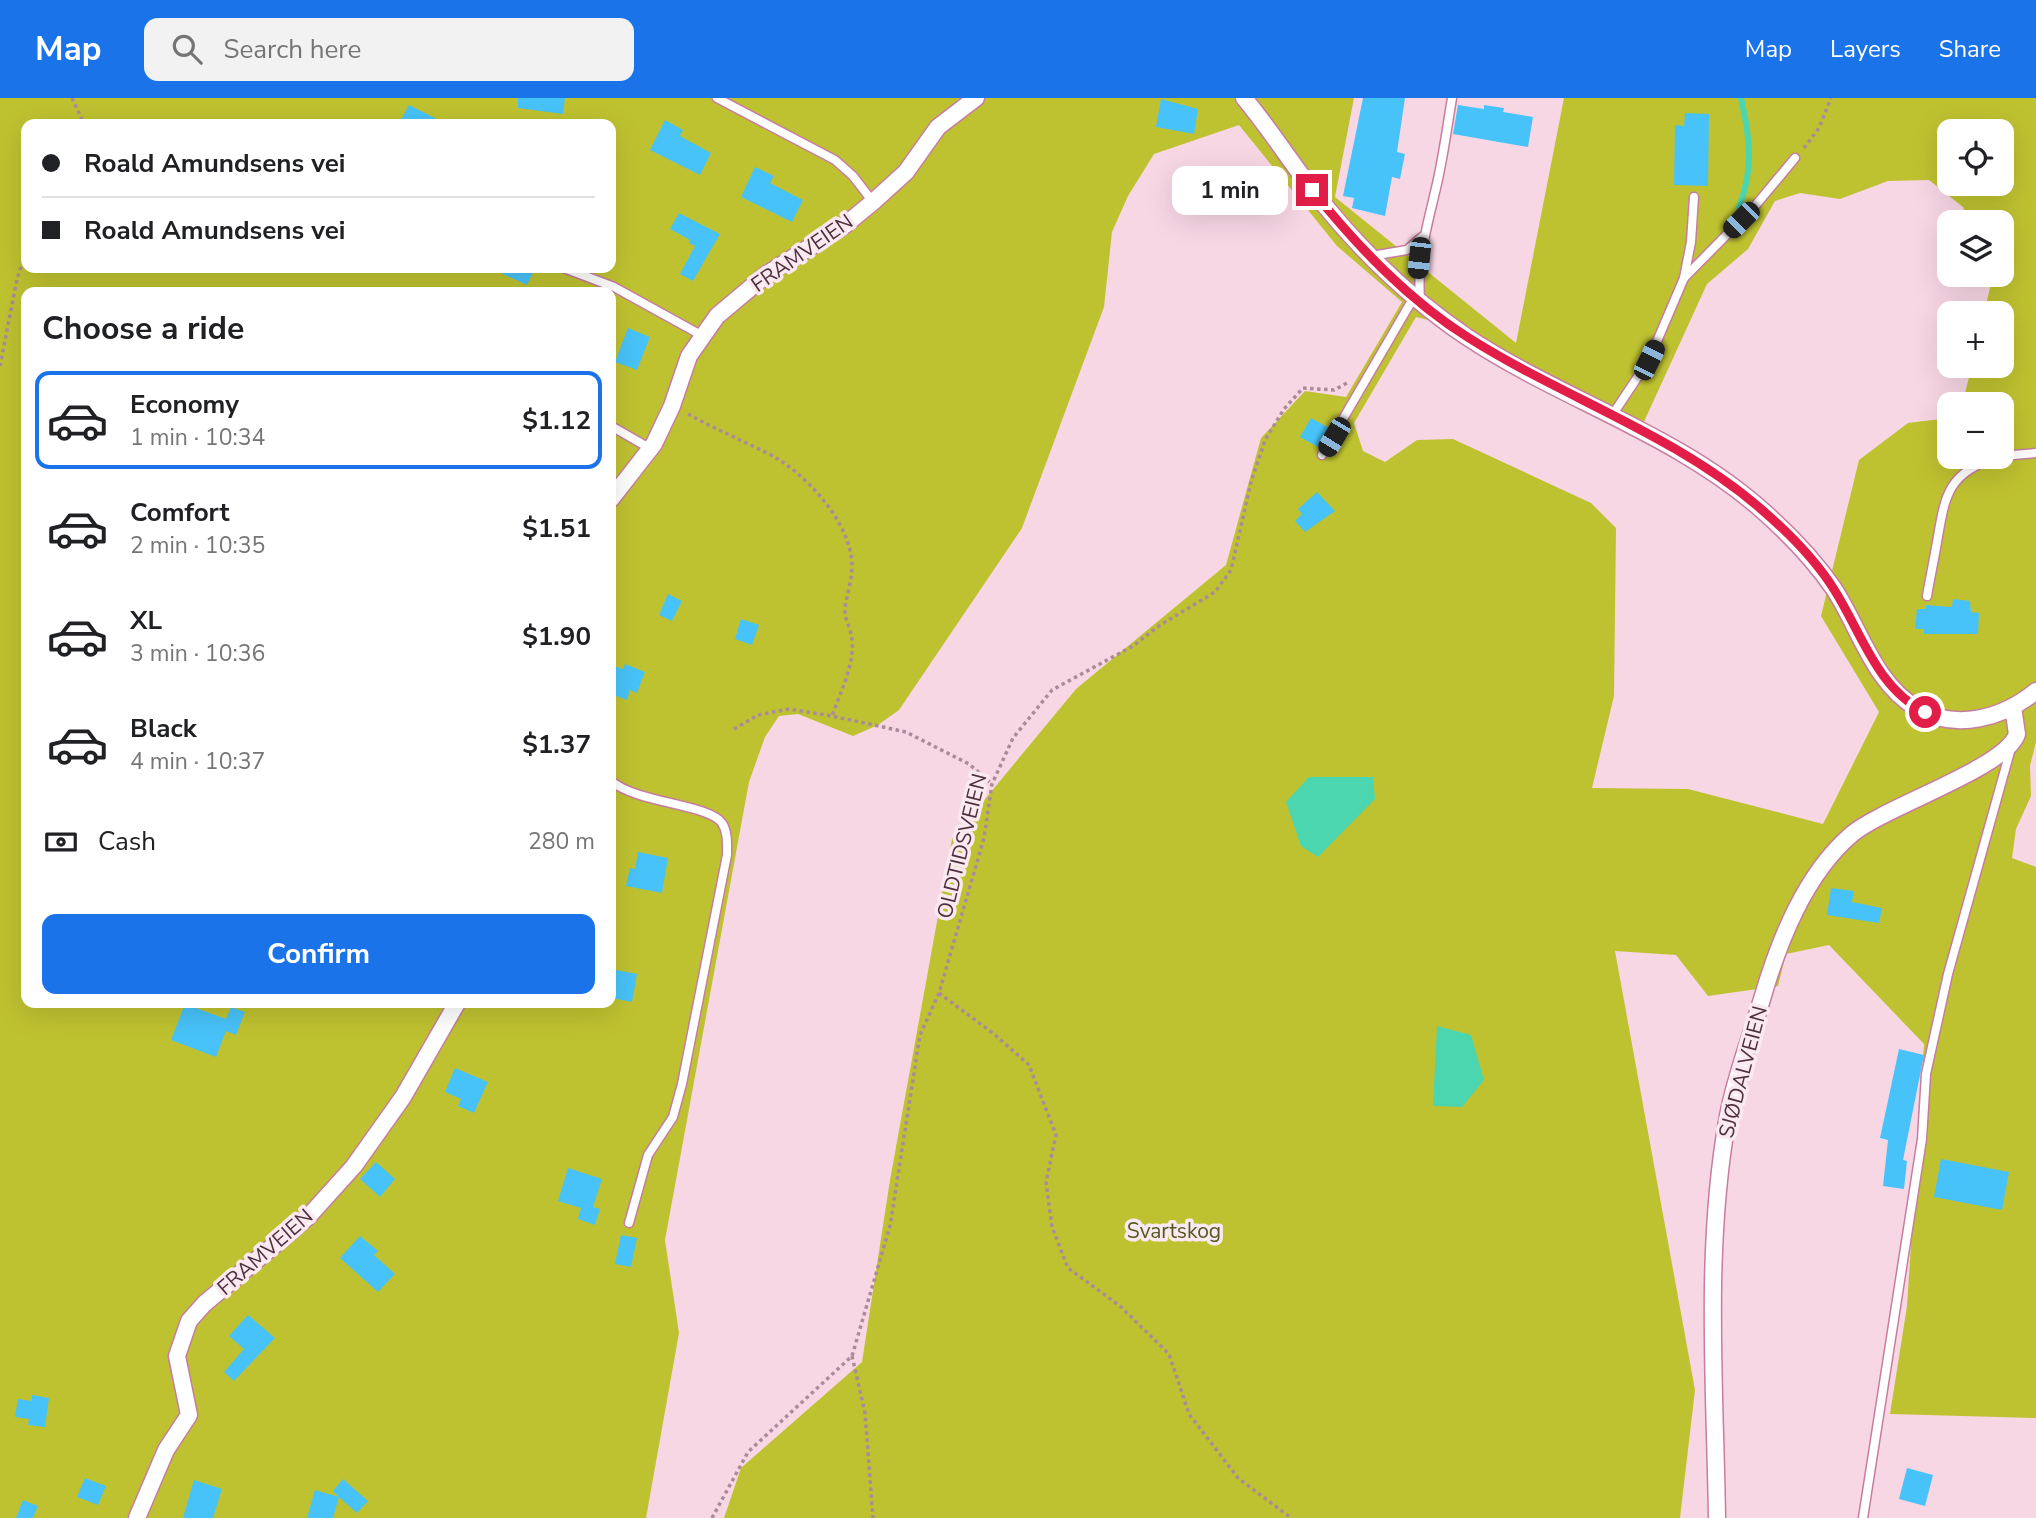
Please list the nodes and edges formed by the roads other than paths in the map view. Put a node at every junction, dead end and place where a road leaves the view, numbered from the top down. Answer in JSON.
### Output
{"nodes":[{"id":1,"x":717,"y":98,"type":"edge"},
{"id":2,"x":976,"y":98,"type":"edge"},
{"id":3,"x":1244,"y":98,"type":"edge"},
{"id":4,"x":1452,"y":98,"type":"edge"},
{"id":5,"x":1795,"y":158,"type":"road end"},
{"id":6,"x":1694,"y":197,"type":"dead end"},
{"id":7,"x":873,"y":202,"type":"junction"},
{"id":8,"x":1422,"y":237,"type":"junction"},
{"id":9,"x":1370,"y":256,"type":"junction"},
{"id":10,"x":577,"y":273,"type":"edge"},
{"id":11,"x":1684,"y":278,"type":"junction"},
{"id":12,"x":614,"y":287,"type":"edge"},
{"id":13,"x":616,"y":288,"type":"edge"},
{"id":14,"x":1417,"y":300,"type":"junction"},
{"id":15,"x":701,"y":335,"type":"junction"},
{"id":16,"x":1613,"y":414,"type":"junction"},
{"id":17,"x":616,"y":429,"type":"edge"},
{"id":18,"x":651,"y":449,"type":"junction"},
{"id":19,"x":2036,"y":453,"type":"edge"},
{"id":20,"x":1322,"y":455,"type":"dead end"},
{"id":21,"x":2014,"y":455,"type":"edge"},
{"id":22,"x":1972,"y":469,"type":"edge"},
{"id":23,"x":616,"y":493,"type":"edge"},
{"id":24,"x":1927,"y":596,"type":"dead end"},
{"id":25,"x":2036,"y":691,"type":"edge"},
{"id":26,"x":2013,"y":707,"type":"junction"},
{"id":27,"x":2012,"y":745,"type":"junction"},
{"id":28,"x":616,"y":784,"type":"edge"},
{"id":29,"x":454,"y":1008,"type":"edge"},
{"id":30,"x":629,"y":1223,"type":"dead end"},
{"id":31,"x":137,"y":1518,"type":"edge"},
{"id":32,"x":1717,"y":1518,"type":"edge"},
{"id":33,"x":1863,"y":1518,"type":"edge"}],
"edges":[{"from":1,"to":7,"type":"lane"},
{"from":2,"to":7,"type":"street","name":"FRAMVEIEN"},
{"from":3,"to":9,"type":"street"},
{"from":4,"to":8,"type":"lane"},
{"from":5,"to":11,"type":"lane"},
{"from":6,"to":11,"type":"lane"},
{"from":7,"to":15,"type":"street","name":"FRAMVEIEN"},
{"from":8,"to":9,"type":"lane"},
{"from":8,"to":14,"type":"lane"},
{"from":9,"to":14,"type":"street"},
{"from":10,"to":12,"type":"lane"},
{"from":11,"to":16,"type":"lane"},
{"from":13,"to":15,"type":"lane"},
{"from":14,"to":16,"type":"street"},
{"from":14,"to":20,"type":"lane"},
{"from":15,"to":18,"type":"street","name":"FRAMVEIEN"},
{"from":16,"to":26,"type":"street"},
{"from":17,"to":18,"type":"lane"},
{"from":18,"to":23,"type":"street","name":"FRAMVEIEN"},
{"from":19,"to":21,"type":"lane"},
{"from":22,"to":24,"type":"lane"},
{"from":25,"to":26,"type":"street"},
{"from":26,"to":27,"type":"street"},
{"from":27,"to":32,"type":"street","name":"SJØDALVEIEN"},
{"from":27,"to":33,"type":"lane"},
{"from":28,"to":30,"type":"lane"},
{"from":29,"to":31,"type":"street","name":"FRAMVEIEN"}]}
